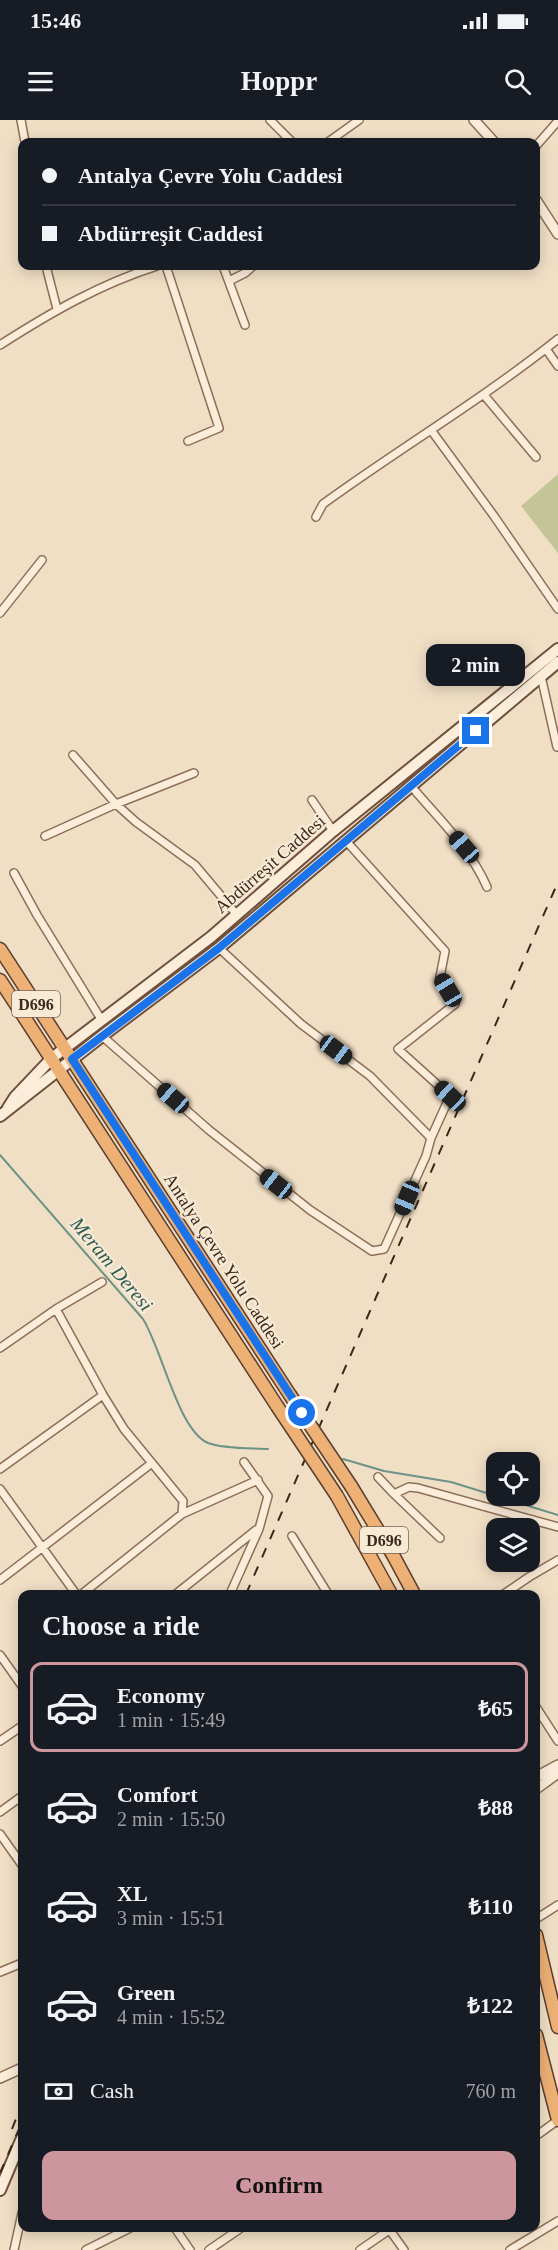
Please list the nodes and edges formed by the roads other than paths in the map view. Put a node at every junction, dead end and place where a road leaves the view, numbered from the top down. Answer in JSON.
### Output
{"nodes":[{"id":1,"x":21,"y":120,"type":"edge"},
{"id":2,"x":270,"y":120,"type":"edge"},
{"id":3,"x":358,"y":120,"type":"edge"},
{"id":4,"x":474,"y":120,"type":"edge"},
{"id":5,"x":558,"y":121,"type":"edge"},
{"id":6,"x":24,"y":138,"type":"edge"},
{"id":7,"x":288,"y":138,"type":"edge"},
{"id":8,"x":333,"y":138,"type":"edge"},
{"id":9,"x":490,"y":138,"type":"edge"},
{"id":10,"x":540,"y":141,"type":"edge"},
{"id":11,"x":540,"y":206,"type":"edge"},
{"id":12,"x":558,"y":234,"type":"edge"},
{"id":13,"x":47,"y":270,"type":"edge"},
{"id":14,"x":143,"y":270,"type":"edge"},
{"id":15,"x":167,"y":270,"type":"edge"},
{"id":16,"x":225,"y":270,"type":"edge"},
{"id":17,"x":248,"y":270,"type":"edge"},
{"id":18,"x":229,"y":281,"type":"junction"},
{"id":19,"x":57,"y":309,"type":"junction"},
{"id":20,"x":245,"y":325,"type":"dead end"},
{"id":21,"x":558,"y":339,"type":"edge"},
{"id":22,"x":0,"y":345,"type":"edge"},
{"id":23,"x":546,"y":349,"type":"junction"},
{"id":24,"x":558,"y":366,"type":"edge"},
{"id":25,"x":484,"y":394,"type":"junction"},
{"id":26,"x":430,"y":430,"type":"junction"},
{"id":27,"x":188,"y":441,"type":"dead end"},
{"id":28,"x":536,"y":457,"type":"dead end"},
{"id":29,"x":316,"y":517,"type":"dead end"},
{"id":30,"x":42,"y":560,"type":"dead end"},
{"id":31,"x":558,"y":609,"type":"edge"},
{"id":32,"x":0,"y":613,"type":"edge"},
{"id":33,"x":558,"y":649,"type":"edge"},
{"id":34,"x":558,"y":662,"type":"edge"},
{"id":35,"x":541,"y":676,"type":"junction"},
{"id":36,"x":557,"y":747,"type":"edge"},
{"id":37,"x":73,"y":755,"type":"dead end"},
{"id":38,"x":194,"y":773,"type":"dead end"},
{"id":39,"x":411,"y":786,"type":"junction"},
{"id":40,"x":312,"y":800,"type":"dead end"},
{"id":41,"x":116,"y":804,"type":"junction"},
{"id":42,"x":333,"y":831,"type":"junction"},
{"id":43,"x":45,"y":836,"type":"dead end"},
{"id":44,"x":347,"y":842,"type":"junction"},
{"id":45,"x":14,"y":873,"type":"dead end"},
{"id":46,"x":487,"y":887,"type":"dead end"},
{"id":47,"x":237,"y":915,"type":"junction"},
{"id":48,"x":219,"y":948,"type":"junction"},
{"id":49,"x":0,"y":949,"type":"edge"},
{"id":50,"x":0,"y":980,"type":"edge"},
{"id":51,"x":101,"y":1019,"type":"junction"},
{"id":52,"x":102,"y":1036,"type":"junction"},
{"id":53,"x":64,"y":1048,"type":"junction"},
{"id":54,"x":51,"y":1058,"type":"junction"},
{"id":55,"x":72,"y":1059,"type":"junction"},
{"id":56,"x":59,"y":1070,"type":"junction"},
{"id":57,"x":4,"y":1112,"type":"edge"},
{"id":58,"x":431,"y":1138,"type":"junction"},
{"id":59,"x":102,"y":1282,"type":"dead end"},
{"id":60,"x":56,"y":1308,"type":"junction"},
{"id":61,"x":0,"y":1348,"type":"edge"},
{"id":62,"x":103,"y":1395,"type":"junction"},
{"id":63,"x":244,"y":1462,"type":"dead end"},
{"id":64,"x":152,"y":1463,"type":"junction"},
{"id":65,"x":0,"y":1469,"type":"edge"},
{"id":66,"x":378,"y":1477,"type":"dead end"},
{"id":67,"x":258,"y":1480,"type":"junction"},
{"id":68,"x":0,"y":1488,"type":"edge"},
{"id":69,"x":394,"y":1494,"type":"junction"},
{"id":70,"x":182,"y":1514,"type":"junction"},
{"id":71,"x":558,"y":1527,"type":"edge"},
{"id":72,"x":259,"y":1528,"type":"junction"},
{"id":73,"x":292,"y":1536,"type":"dead end"},
{"id":74,"x":440,"y":1538,"type":"dead end"},
{"id":75,"x":43,"y":1549,"type":"junction"},
{"id":76,"x":558,"y":1560,"type":"edge"},
{"id":77,"x":0,"y":1580,"type":"edge"},
{"id":78,"x":73,"y":1590,"type":"edge"},
{"id":79,"x":87,"y":1590,"type":"edge"},
{"id":80,"x":181,"y":1590,"type":"edge"},
{"id":81,"x":232,"y":1590,"type":"edge"},
{"id":82,"x":326,"y":1590,"type":"edge"},
{"id":83,"x":389,"y":1590,"type":"edge"},
{"id":84,"x":412,"y":1590,"type":"edge"},
{"id":85,"x":510,"y":1590,"type":"edge"},
{"id":86,"x":0,"y":1655,"type":"edge"},
{"id":87,"x":18,"y":1680,"type":"edge"},
{"id":88,"x":540,"y":1713,"type":"edge"},
{"id":89,"x":18,"y":1729,"type":"edge"},
{"id":90,"x":0,"y":1741,"type":"edge"},
{"id":91,"x":558,"y":1742,"type":"edge"},
{"id":92,"x":558,"y":1765,"type":"edge"},
{"id":93,"x":558,"y":1773,"type":"edge"},
{"id":94,"x":540,"y":1775,"type":"edge"},
{"id":95,"x":540,"y":1786,"type":"edge"},
{"id":96,"x":18,"y":1799,"type":"edge"},
{"id":97,"x":0,"y":1812,"type":"edge"},
{"id":98,"x":0,"y":1834,"type":"edge"},
{"id":99,"x":18,"y":1859,"type":"edge"},
{"id":100,"x":558,"y":1905,"type":"edge"},
{"id":101,"x":540,"y":1916,"type":"edge"},
{"id":102,"x":540,"y":1948,"type":"edge"},
{"id":103,"x":18,"y":1965,"type":"edge"},
{"id":104,"x":0,"y":1972,"type":"edge"},
{"id":105,"x":554,"y":1994,"type":"edge"},
{"id":106,"x":558,"y":2027,"type":"edge"},
{"id":107,"x":540,"y":2050,"type":"edge"},
{"id":108,"x":18,"y":2070,"type":"edge"},
{"id":109,"x":0,"y":2078,"type":"edge"},
{"id":110,"x":558,"y":2120,"type":"edge"},
{"id":111,"x":540,"y":2133,"type":"edge"},
{"id":112,"x":18,"y":2147,"type":"edge"},
{"id":113,"x":0,"y":2190,"type":"edge"},
{"id":114,"x":558,"y":2221,"type":"edge"},
{"id":115,"x":18,"y":2232,"type":"edge"},
{"id":116,"x":122,"y":2232,"type":"edge"},
{"id":117,"x":178,"y":2232,"type":"edge"},
{"id":118,"x":235,"y":2232,"type":"edge"},
{"id":119,"x":385,"y":2232,"type":"edge"},
{"id":120,"x":393,"y":2232,"type":"edge"},
{"id":121,"x":540,"y":2232,"type":"edge"},
{"id":122,"x":540,"y":2232,"type":"edge"},
{"id":123,"x":14,"y":2250,"type":"edge"},
{"id":124,"x":86,"y":2250,"type":"edge"},
{"id":125,"x":190,"y":2250,"type":"edge"},
{"id":126,"x":209,"y":2250,"type":"edge"},
{"id":127,"x":360,"y":2250,"type":"edge"},
{"id":128,"x":404,"y":2250,"type":"edge"},
{"id":129,"x":510,"y":2250,"type":"edge"}],
"edges":[{"from":1,"to":6,"type":"street"},
{"from":2,"to":7,"type":"street"},
{"from":3,"to":8,"type":"street"},
{"from":4,"to":9,"type":"street"},
{"from":5,"to":10,"type":"street"},
{"from":11,"to":12,"type":"street"},
{"from":13,"to":19,"type":"street"},
{"from":14,"to":19,"type":"street"},
{"from":15,"to":27,"type":"street"},
{"from":16,"to":18,"type":"street"},
{"from":17,"to":18,"type":"street"},
{"from":18,"to":20,"type":"street"},
{"from":19,"to":22,"type":"street"},
{"from":21,"to":23,"type":"street"},
{"from":23,"to":24,"type":"street"},
{"from":23,"to":25,"type":"street"},
{"from":25,"to":26,"type":"street"},
{"from":25,"to":28,"type":"street"},
{"from":26,"to":29,"type":"street"},
{"from":26,"to":31,"type":"street"},
{"from":30,"to":32,"type":"street"},
{"from":33,"to":42,"type":"main road","name":"Abdürreşit Caddesi"},
{"from":34,"to":35,"type":"main road","name":"Abdürreşit Caddesi"},
{"from":35,"to":36,"type":"street"},
{"from":35,"to":39,"type":"main road","name":"Abdürreşit Caddesi"},
{"from":37,"to":41,"type":"street"},
{"from":38,"to":41,"type":"street"},
{"from":39,"to":44,"type":"main road","name":"Abdürreşit Caddesi"},
{"from":39,"to":46,"type":"street"},
{"from":40,"to":42,"type":"street"},
{"from":41,"to":43,"type":"street"},
{"from":41,"to":47,"type":"street"},
{"from":42,"to":47,"type":"main road","name":"Abdürreşit Caddesi"},
{"from":44,"to":48,"type":"main road","name":"Abdürreşit Caddesi"},
{"from":44,"to":58,"type":"street"},
{"from":45,"to":51,"type":"street"},
{"from":47,"to":51,"type":"main road","name":"Abdürreşit Caddesi"},
{"from":48,"to":52,"type":"main road","name":"Abdürreşit Caddesi"},
{"from":48,"to":58,"type":"street"},
{"from":49,"to":53,"type":"highway","name":"Antalya Çevre Yolu Caddesi","number":"D696"},
{"from":50,"to":54,"type":"highway","name":"Antalya Çevre Yolu Caddesi","number":"D696"},
{"from":51,"to":53,"type":"main road","name":"Abdürreşit Caddesi"},
{"from":52,"to":55,"type":"main road","name":"Abdürreşit Caddesi"},
{"from":52,"to":58,"type":"street"},
{"from":53,"to":54,"type":"main road","name":"Abdürreşit Caddesi"},
{"from":53,"to":55,"type":"highway","name":"Antalya Çevre Yolu Caddesi","number":"D696"},
{"from":54,"to":56,"type":"highway","name":"Antalya Çevre Yolu Caddesi","number":"D696"},
{"from":54,"to":57,"type":"main road","name":"Abdürreşit Caddesi"},
{"from":55,"to":56,"type":"main road","name":"Abdürreşit Caddesi"},
{"from":55,"to":84,"type":"highway","name":"Antalya Çevre Yolu Caddesi","number":"D696","bridge":true},
{"from":56,"to":57,"type":"main road","name":"Abdürreşit Caddesi"},
{"from":56,"to":83,"type":"highway","name":"Antalya Çevre Yolu Caddesi","number":"D696","bridge":true},
{"from":59,"to":60,"type":"street"},
{"from":60,"to":61,"type":"street"},
{"from":60,"to":62,"type":"street"},
{"from":62,"to":64,"type":"street"},
{"from":62,"to":65,"type":"street"},
{"from":63,"to":67,"type":"street"},
{"from":64,"to":70,"type":"street"},
{"from":64,"to":75,"type":"street"},
{"from":66,"to":69,"type":"street"},
{"from":67,"to":70,"type":"street"},
{"from":67,"to":72,"type":"street"},
{"from":68,"to":75,"type":"street"},
{"from":69,"to":71,"type":"street"},
{"from":69,"to":74,"type":"street"},
{"from":70,"to":79,"type":"street"},
{"from":72,"to":80,"type":"street"},
{"from":72,"to":81,"type":"street"},
{"from":73,"to":82,"type":"street"},
{"from":75,"to":77,"type":"street"},
{"from":75,"to":78,"type":"street"},
{"from":76,"to":85,"type":"street"},
{"from":86,"to":87,"type":"street"},
{"from":88,"to":91,"type":"street"},
{"from":89,"to":90,"type":"street"},
{"from":92,"to":94,"type":"street"},
{"from":93,"to":95,"type":"street"},
{"from":96,"to":97,"type":"street"},
{"from":98,"to":99,"type":"street"},
{"from":100,"to":101,"type":"street"},
{"from":102,"to":105,"type":"highway"},
{"from":103,"to":104,"type":"street"},
{"from":105,"to":106,"type":"highway"},
{"from":107,"to":110,"type":"highway"},
{"from":108,"to":109,"type":"street"},
{"from":110,"to":111,"type":"street"},
{"from":112,"to":113,"type":"main road"},
{"from":114,"to":122,"type":"street"},
{"from":115,"to":123,"type":"street"},
{"from":116,"to":124,"type":"street"},
{"from":117,"to":125,"type":"street"},
{"from":118,"to":126,"type":"street"},
{"from":119,"to":127,"type":"street"},
{"from":120,"to":128,"type":"street"},
{"from":121,"to":129,"type":"street"}]}
